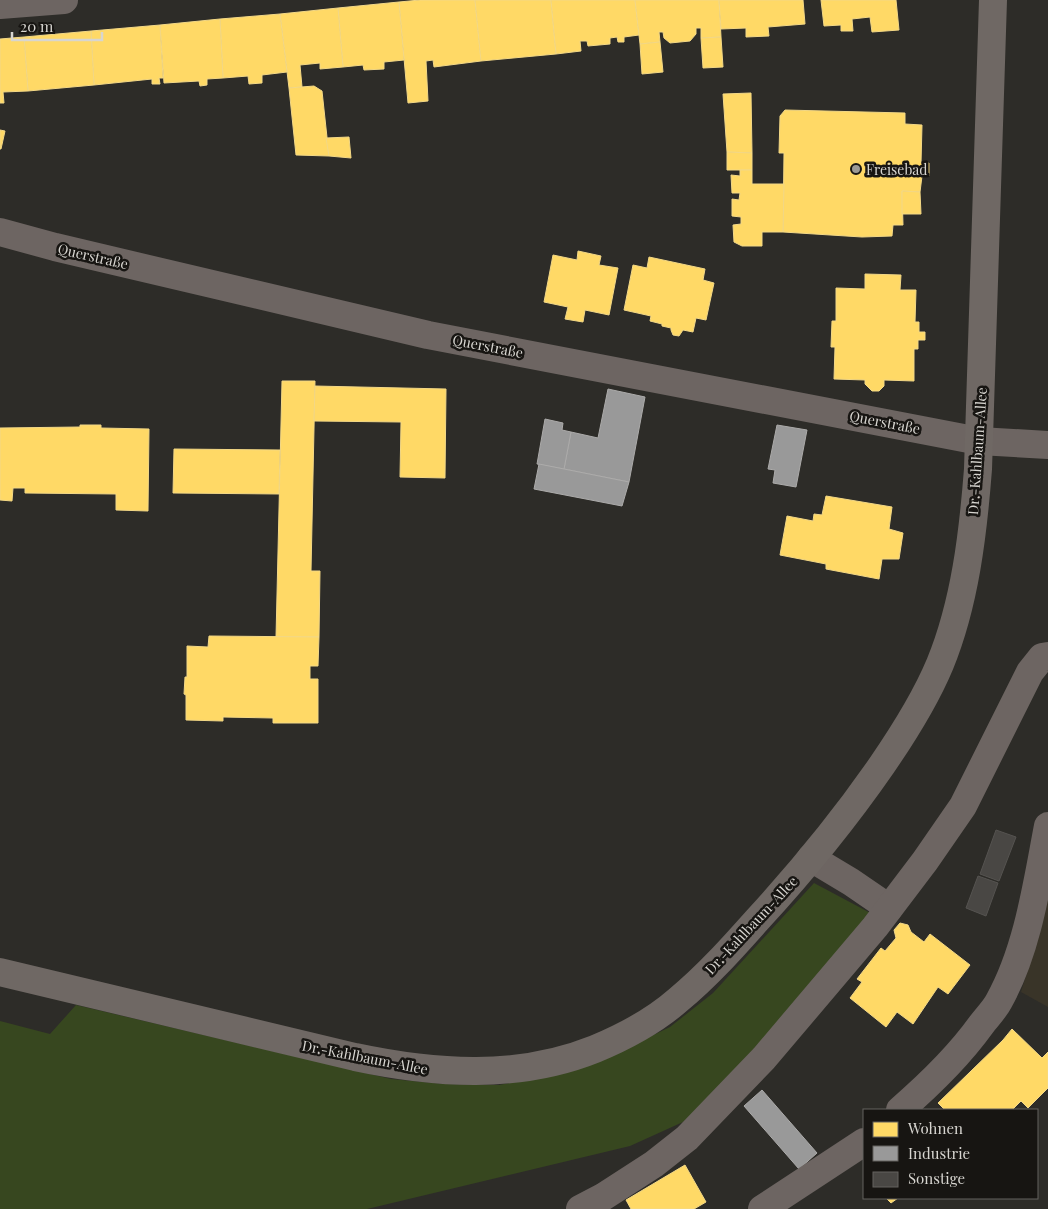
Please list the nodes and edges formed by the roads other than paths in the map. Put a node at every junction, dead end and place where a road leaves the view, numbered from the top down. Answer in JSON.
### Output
{"nodes":[{"id":1,"x":64,"y":0,"type":"edge"},
{"id":2,"x":993,"y":0,"type":"edge"},
{"id":3,"x":0,"y":5,"type":"edge"},
{"id":4,"x":0,"y":232,"type":"edge"},
{"id":5,"x":979,"y":441,"type":"junction"},
{"id":6,"x":1048,"y":445,"type":"edge"},
{"id":7,"x":1048,"y":656,"type":"edge"},
{"id":8,"x":1048,"y":826,"type":"edge"},
{"id":9,"x":811,"y":858,"type":"junction"},
{"id":10,"x":889,"y":908,"type":"junction"},
{"id":11,"x":0,"y":972,"type":"edge"},
{"id":12,"x":901,"y":1109,"type":"edge"},
{"id":13,"x":863,"y":1143,"type":"edge"},
{"id":14,"x":580,"y":1209,"type":"edge"},
{"id":15,"x":762,"y":1209,"type":"edge"}],
"edges":[{"from":1,"to":3,"type":"street"},
{"from":2,"to":5,"type":"main road","name":"Dr.-Kahlbaum-Allee"},
{"from":4,"to":5,"type":"street","name":"Querstraße"},
{"from":5,"to":6,"type":"street","name":"Querstraße"},
{"from":5,"to":9,"type":"main road","name":"Dr.-Kahlbaum-Allee"},
{"from":7,"to":10,"type":"street"},
{"from":8,"to":12,"type":"street"},
{"from":9,"to":10,"type":"street"},
{"from":9,"to":11,"type":"main road","name":"Dr.-Kahlbaum-Allee"},
{"from":10,"to":14,"type":"street"},
{"from":13,"to":15,"type":"street"}]}
